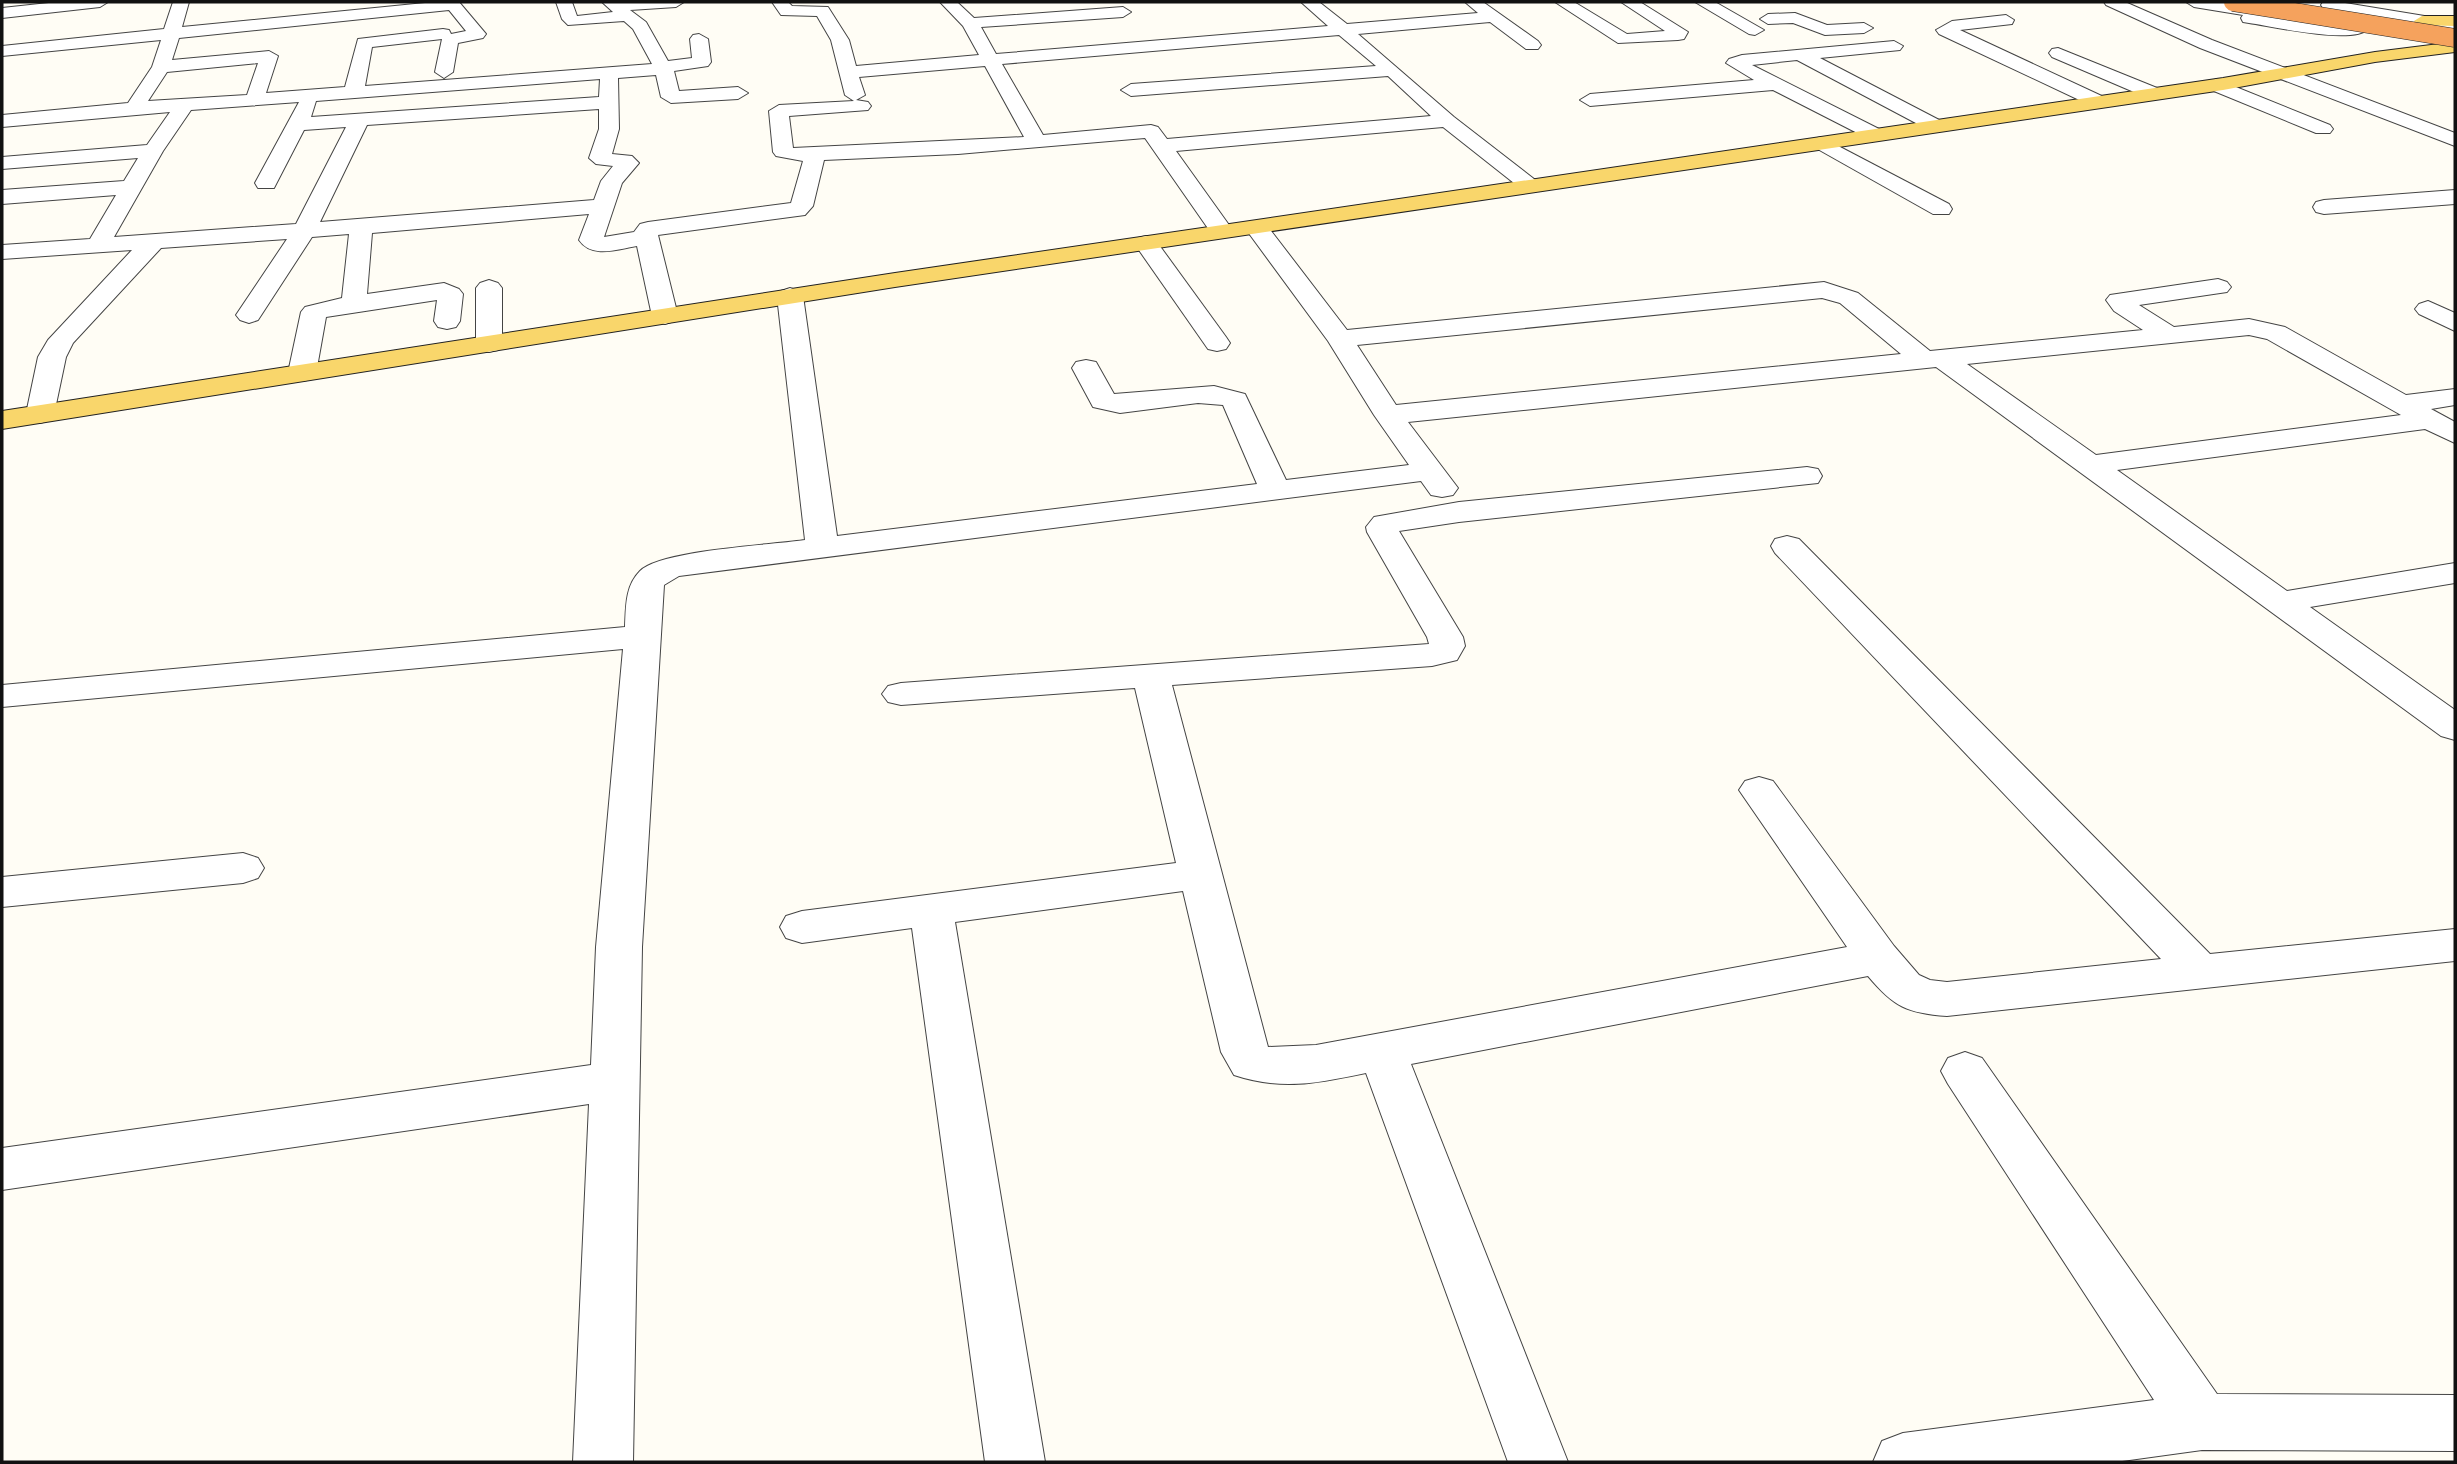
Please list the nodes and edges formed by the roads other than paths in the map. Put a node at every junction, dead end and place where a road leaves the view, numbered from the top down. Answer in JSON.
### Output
{"nodes":[{"id":1,"x":100,"y":2,"type":"edge"},
{"id":2,"x":567,"y":2,"type":"edge"},
{"id":3,"x":676,"y":2,"type":"edge"},
{"id":4,"x":780,"y":2,"type":"edge"},
{"id":5,"x":948,"y":2,"type":"edge"},
{"id":6,"x":1112,"y":2,"type":"edge"},
{"id":7,"x":1473,"y":2,"type":"edge"},
{"id":8,"x":1563,"y":2,"type":"edge"},
{"id":9,"x":1629,"y":2,"type":"edge"},
{"id":10,"x":1703,"y":2,"type":"edge"},
{"id":11,"x":2112,"y":2,"type":"edge"},
{"id":12,"x":2194,"y":2,"type":"edge"},
{"id":13,"x":2233,"y":2,"type":"edge"},
{"id":14,"x":2306,"y":2,"type":"edge"},
{"id":15,"x":2360,"y":2,"type":"edge"},
{"id":16,"x":452,"y":3,"type":"edge"},
{"id":17,"x":185,"y":5,"type":"edge"},
{"id":18,"x":1314,"y":5,"type":"edge"},
{"id":19,"x":57,"y":6,"type":"junction"},
{"id":20,"x":1343,"y":6,"type":"dead end"},
{"id":21,"x":2176,"y":6,"type":"dead end"},
{"id":22,"x":1288,"y":7,"type":"dead end"},
{"id":23,"x":617,"y":8,"type":"edge"},
{"id":24,"x":1832,"y":12,"type":"dead end"},
{"id":25,"x":2,"y":13,"type":"edge"},
{"id":26,"x":1076,"y":16,"type":"junction"},
{"id":27,"x":1494,"y":17,"type":"junction"},
{"id":28,"x":2414,"y":19,"type":"junction"},
{"id":29,"x":2006,"y":20,"type":"dead end"},
{"id":30,"x":970,"y":23,"type":"junction"},
{"id":31,"x":1238,"y":24,"type":"dead end"},
{"id":32,"x":2455,"y":24,"type":"edge"},
{"id":33,"x":1864,"y":28,"type":"junction"},
{"id":34,"x":1343,"y":29,"type":"junction"},
{"id":35,"x":2359,"y":29,"type":"junction"},
{"id":36,"x":171,"y":34,"type":"junction"},
{"id":37,"x":443,"y":34,"type":"dead end"},
{"id":38,"x":36,"y":35,"type":"dead end"},
{"id":39,"x":1253,"y":37,"type":"junction"},
{"id":40,"x":2455,"y":37,"type":"edge"},
{"id":41,"x":699,"y":39,"type":"dead end"},
{"id":42,"x":2426,"y":41,"type":"junction"},
{"id":43,"x":1532,"y":45,"type":"dead end"},
{"id":44,"x":2455,"y":46,"type":"edge"},
{"id":45,"x":2012,"y":49,"type":"dead end"},
{"id":46,"x":1107,"y":50,"type":"junction"},
{"id":47,"x":2,"y":51,"type":"edge"},
{"id":48,"x":2058,"y":53,"type":"dead end"},
{"id":49,"x":1800,"y":55,"type":"junction"},
{"id":50,"x":2375,"y":57,"type":"junction"},
{"id":51,"x":992,"y":60,"type":"junction"},
{"id":52,"x":161,"y":68,"type":"junction"},
{"id":53,"x":663,"y":68,"type":"junction"},
{"id":54,"x":1392,"y":70,"type":"junction"},
{"id":55,"x":609,"y":72,"type":"junction"},
{"id":56,"x":849,"y":72,"type":"junction"},
{"id":57,"x":2283,"y":73,"type":"junction"},
{"id":58,"x":442,"y":84,"type":"junction"},
{"id":59,"x":2216,"y":85,"type":"junction"},
{"id":60,"x":1782,"y":87,"type":"junction"},
{"id":61,"x":1131,"y":90,"type":"junction"},
{"id":62,"x":354,"y":91,"type":"junction"},
{"id":63,"x":738,"y":93,"type":"dead end"},
{"id":64,"x":312,"y":94,"type":"junction"},
{"id":65,"x":2155,"y":94,"type":"junction"},
{"id":66,"x":255,"y":99,"type":"junction"},
{"id":67,"x":1590,"y":100,"type":"dead end"},
{"id":68,"x":2109,"y":100,"type":"junction"},
{"id":69,"x":1230,"y":101,"type":"dead end"},
{"id":70,"x":610,"y":102,"type":"junction"},
{"id":71,"x":185,"y":105,"type":"junction"},
{"id":72,"x":861,"y":106,"type":"junction"},
{"id":73,"x":134,"y":108,"type":"junction"},
{"id":74,"x":1142,"y":109,"type":"junction"},
{"id":75,"x":360,"y":118,"type":"junction"},
{"id":76,"x":2,"y":121,"type":"edge"},
{"id":77,"x":1447,"y":121,"type":"junction"},
{"id":78,"x":297,"y":124,"type":"junction"},
{"id":79,"x":1936,"y":126,"type":"junction"},
{"id":80,"x":609,"y":129,"type":"junction"},
{"id":81,"x":2323,"y":129,"type":"dead end"},
{"id":82,"x":581,"y":130,"type":"dead end"},
{"id":83,"x":1913,"y":130,"type":"junction"},
{"id":84,"x":806,"y":131,"type":"dead end"},
{"id":85,"x":780,"y":132,"type":"junction"},
{"id":86,"x":1877,"y":135,"type":"junction"},
{"id":87,"x":1156,"y":139,"type":"junction"},
{"id":88,"x":375,"y":140,"type":"dead end"},
{"id":89,"x":2455,"y":140,"type":"edge"},
{"id":90,"x":348,"y":141,"type":"junction"},
{"id":91,"x":1037,"y":142,"type":"junction"},
{"id":92,"x":1337,"y":143,"type":"dead end"},
{"id":93,"x":1821,"y":143,"type":"junction"},
{"id":94,"x":153,"y":151,"type":"junction"},
{"id":95,"x":873,"y":153,"type":"junction"},
{"id":96,"x":815,"y":154,"type":"junction"},
{"id":97,"x":2,"y":163,"type":"edge"},
{"id":98,"x":1175,"y":165,"type":"junction"},
{"id":99,"x":266,"y":183,"type":"dead end"},
{"id":100,"x":1532,"y":186,"type":"junction"},
{"id":101,"x":133,"y":187,"type":"junction"},
{"id":102,"x":2,"y":197,"type":"edge"},
{"id":103,"x":2455,"y":197,"type":"edge"},
{"id":104,"x":602,"y":206,"type":"junction"},
{"id":105,"x":2323,"y":207,"type":"dead end"},
{"id":106,"x":1941,"y":209,"type":"dead end"},
{"id":107,"x":361,"y":227,"type":"junction"},
{"id":108,"x":1257,"y":228,"type":"junction"},
{"id":109,"x":304,"y":231,"type":"junction"},
{"id":110,"x":1222,"y":232,"type":"junction"},
{"id":111,"x":647,"y":237,"type":"junction"},
{"id":112,"x":154,"y":241,"type":"junction"},
{"id":113,"x":1146,"y":243,"type":"junction"},
{"id":114,"x":97,"y":246,"type":"junction"},
{"id":115,"x":2,"y":252,"type":"edge"},
{"id":116,"x":2218,"y":287,"type":"dead end"},
{"id":117,"x":489,"y":288,"type":"dead end"},
{"id":118,"x":790,"y":296,"type":"junction"},
{"id":119,"x":354,"y":303,"type":"junction"},
{"id":120,"x":2428,"y":309,"type":"dead end"},
{"id":121,"x":249,"y":315,"type":"dead end"},
{"id":122,"x":665,"y":316,"type":"junction"},
{"id":123,"x":447,"y":321,"type":"dead end"},
{"id":124,"x":2455,"y":323,"type":"edge"},
{"id":125,"x":2167,"y":334,"type":"junction"},
{"id":126,"x":1340,"y":339,"type":"junction"},
{"id":127,"x":1217,"y":343,"type":"dead end"},
{"id":128,"x":489,"y":344,"type":"junction"},
{"id":129,"x":1933,"y":359,"type":"junction"},
{"id":130,"x":1086,"y":368,"type":"dead end"},
{"id":131,"x":302,"y":373,"type":"junction"},
{"id":132,"x":2455,"y":397,"type":"edge"},
{"id":133,"x":2400,"y":404,"type":"junction"},
{"id":134,"x":40,"y":414,"type":"junction"},
{"id":135,"x":1388,"y":415,"type":"junction"},
{"id":136,"x":3,"y":421,"type":"edge"},
{"id":137,"x":2443,"y":427,"type":"edge"},
{"id":138,"x":2089,"y":466,"type":"junction"},
{"id":139,"x":1431,"y":471,"type":"junction"},
{"id":140,"x":1807,"y":476,"type":"dead end"},
{"id":141,"x":1275,"y":490,"type":"junction"},
{"id":142,"x":1459,"y":512,"type":"junction"},
{"id":143,"x":1787,"y":546,"type":"dead end"},
{"id":144,"x":821,"y":547,"type":"junction"},
{"id":145,"x":2455,"y":573,"type":"edge"},
{"id":146,"x":2281,"y":602,"type":"junction"},
{"id":147,"x":643,"y":636,"type":"junction"},
{"id":148,"x":1151,"y":676,"type":"junction"},
{"id":149,"x":901,"y":694,"type":"dead end"},
{"id":150,"x":2,"y":696,"type":"edge"},
{"id":151,"x":2455,"y":728,"type":"edge"},
{"id":152,"x":1759,"y":790,"type":"dead end"},
{"id":153,"x":243,"y":868,"type":"dead end"},
{"id":154,"x":1201,"y":874,"type":"junction"},
{"id":155,"x":2,"y":892,"type":"edge"},
{"id":156,"x":931,"y":910,"type":"junction"},
{"id":157,"x":802,"y":927,"type":"dead end"},
{"id":158,"x":2455,"y":946,"type":"edge"},
{"id":159,"x":1878,"y":958,"type":"junction"},
{"id":160,"x":2201,"y":972,"type":"junction"},
{"id":161,"x":1382,"y":1051,"type":"junction"},
{"id":162,"x":1965,"y":1072,"type":"dead end"},
{"id":163,"x":615,"y":1081,"type":"junction"},
{"id":164,"x":2,"y":1169,"type":"edge"},
{"id":165,"x":2202,"y":1422,"type":"junction"},
{"id":166,"x":2455,"y":1423,"type":"edge"},
{"id":167,"x":603,"y":1462,"type":"edge"},
{"id":168,"x":1015,"y":1462,"type":"edge"},
{"id":169,"x":1538,"y":1462,"type":"edge"},
{"id":170,"x":1906,"y":1462,"type":"edge"}],
"edges":[{"from":1,"to":19,"type":"street"},
{"from":2,"to":23,"type":"street"},
{"from":3,"to":23,"type":"street"},
{"from":4,"to":56,"type":"street"},
{"from":5,"to":30,"type":"street"},
{"from":6,"to":26,"type":"street"},
{"from":7,"to":27,"type":"street"},
{"from":8,"to":9,"type":"street"},
{"from":10,"to":33,"type":"street"},
{"from":11,"to":57,"type":"street"},
{"from":12,"to":35,"type":"street"},
{"from":13,"to":40,"type":"highway","bridge":true},
{"from":14,"to":28,"type":"street"},
{"from":15,"to":28,"type":"street"},
{"from":16,"to":36,"type":"street"},
{"from":16,"to":58,"type":"street"},
{"from":17,"to":36,"type":"street"},
{"from":18,"to":20,"type":"street"},
{"from":18,"to":22,"type":"street"},
{"from":18,"to":34,"type":"street"},
{"from":19,"to":25,"type":"street"},
{"from":19,"to":38,"type":"street"},
{"from":21,"to":35,"type":"street"},
{"from":23,"to":53,"type":"street"},
{"from":24,"to":33,"type":"street"},
{"from":26,"to":30,"type":"street"},
{"from":26,"to":46,"type":"street"},
{"from":27,"to":34,"type":"street"},
{"from":27,"to":43,"type":"street"},
{"from":28,"to":32,"type":"main road"},
{"from":29,"to":68,"type":"street"},
{"from":30,"to":51,"type":"street"},
{"from":31,"to":39,"type":"street"},
{"from":33,"to":49,"type":"street"},
{"from":34,"to":39,"type":"street"},
{"from":34,"to":54,"type":"street"},
{"from":35,"to":42,"type":"street"},
{"from":36,"to":47,"type":"street"},
{"from":36,"to":52,"type":"street"},
{"from":37,"to":62,"type":"street"},
{"from":39,"to":46,"type":"street"},
{"from":40,"to":42,"type":"main road"},
{"from":41,"to":53,"type":"street"},
{"from":42,"to":44,"type":"street"},
{"from":42,"to":50,"type":"main road"},
{"from":44,"to":50,"type":"main road"},
{"from":45,"to":68,"type":"street"},
{"from":46,"to":51,"type":"street"},
{"from":46,"to":61,"type":"street"},
{"from":48,"to":65,"type":"street"},
{"from":49,"to":60,"type":"street"},
{"from":49,"to":79,"type":"street"},
{"from":50,"to":57,"type":"main road"},
{"from":51,"to":56,"type":"street"},
{"from":51,"to":91,"type":"street"},
{"from":52,"to":66,"type":"street"},
{"from":52,"to":73,"type":"street"},
{"from":53,"to":55,"type":"street"},
{"from":53,"to":63,"type":"street"},
{"from":54,"to":61,"type":"street"},
{"from":54,"to":77,"type":"street"},
{"from":55,"to":58,"type":"street"},
{"from":55,"to":70,"type":"street"},
{"from":56,"to":72,"type":"street"},
{"from":57,"to":59,"type":"main road"},
{"from":57,"to":89,"type":"street"},
{"from":58,"to":62,"type":"street"},
{"from":59,"to":65,"type":"main road"},
{"from":59,"to":81,"type":"street"},
{"from":60,"to":67,"type":"street"},
{"from":60,"to":83,"type":"street"},
{"from":60,"to":86,"type":"street"},
{"from":61,"to":74,"type":"street"},
{"from":62,"to":64,"type":"street"},
{"from":64,"to":66,"type":"street"},
{"from":64,"to":78,"type":"street"},
{"from":65,"to":68,"type":"main road"},
{"from":66,"to":71,"type":"street"},
{"from":68,"to":79,"type":"main road"},
{"from":69,"to":74,"type":"street"},
{"from":70,"to":75,"type":"street"},
{"from":70,"to":80,"type":"street"},
{"from":71,"to":73,"type":"street"},
{"from":71,"to":94,"type":"street"},
{"from":72,"to":85,"type":"street"},
{"from":72,"to":95,"type":"street"},
{"from":73,"to":76,"type":"street"},
{"from":74,"to":87,"type":"street"},
{"from":75,"to":78,"type":"street"},
{"from":75,"to":90,"type":"street"},
{"from":77,"to":87,"type":"street"},
{"from":77,"to":100,"type":"street"},
{"from":78,"to":99,"type":"street"},
{"from":79,"to":83,"type":"main road"},
{"from":80,"to":82,"type":"street"},
{"from":80,"to":104,"type":"street"},
{"from":83,"to":86,"type":"main road"},
{"from":84,"to":85,"type":"street"},
{"from":85,"to":96,"type":"street"},
{"from":86,"to":93,"type":"main road"},
{"from":87,"to":91,"type":"street"},
{"from":87,"to":98,"type":"street"},
{"from":88,"to":90,"type":"street"},
{"from":90,"to":109,"type":"street"},
{"from":91,"to":95,"type":"street"},
{"from":92,"to":98,"type":"street"},
{"from":93,"to":100,"type":"main road"},
{"from":93,"to":106,"type":"street"},
{"from":94,"to":97,"type":"street"},
{"from":94,"to":101,"type":"street"},
{"from":95,"to":96,"type":"street"},
{"from":96,"to":111,"type":"street"},
{"from":98,"to":110,"type":"street"},
{"from":100,"to":108,"type":"main road"},
{"from":101,"to":102,"type":"street"},
{"from":101,"to":114,"type":"street"},
{"from":103,"to":105,"type":"street"},
{"from":104,"to":107,"type":"street"},
{"from":104,"to":111,"type":"street"},
{"from":107,"to":109,"type":"street"},
{"from":107,"to":119,"type":"street"},
{"from":108,"to":110,"type":"main road"},
{"from":108,"to":126,"type":"street"},
{"from":109,"to":112,"type":"street"},
{"from":109,"to":121,"type":"street"},
{"from":110,"to":113,"type":"main road"},
{"from":111,"to":122,"type":"street"},
{"from":112,"to":114,"type":"street"},
{"from":112,"to":134,"type":"street"},
{"from":113,"to":118,"type":"main road"},
{"from":113,"to":127,"type":"street"},
{"from":114,"to":115,"type":"street"},
{"from":116,"to":125,"type":"street"},
{"from":117,"to":128,"type":"street"},
{"from":118,"to":122,"type":"main road"},
{"from":118,"to":144,"type":"street"},
{"from":119,"to":123,"type":"street"},
{"from":119,"to":131,"type":"street"},
{"from":120,"to":124,"type":"street"},
{"from":122,"to":128,"type":"main road"},
{"from":125,"to":129,"type":"street"},
{"from":125,"to":133,"type":"street"},
{"from":126,"to":129,"type":"street"},
{"from":126,"to":135,"type":"street"},
{"from":128,"to":131,"type":"main road"},
{"from":129,"to":135,"type":"street"},
{"from":129,"to":138,"type":"street"},
{"from":130,"to":141,"type":"street"},
{"from":131,"to":134,"type":"main road"},
{"from":132,"to":133,"type":"street"},
{"from":133,"to":137,"type":"street"},
{"from":134,"to":136,"type":"main road"},
{"from":135,"to":139,"type":"street"},
{"from":137,"to":138,"type":"street"},
{"from":138,"to":146,"type":"street"},
{"from":139,"to":141,"type":"street"},
{"from":139,"to":142,"type":"street"},
{"from":140,"to":142,"type":"street"},
{"from":141,"to":144,"type":"street"},
{"from":142,"to":148,"type":"street"},
{"from":143,"to":160,"type":"street"},
{"from":144,"to":147,"type":"street"},
{"from":145,"to":146,"type":"street"},
{"from":146,"to":151,"type":"street"},
{"from":147,"to":150,"type":"street"},
{"from":147,"to":163,"type":"street"},
{"from":148,"to":149,"type":"street"},
{"from":148,"to":154,"type":"street"},
{"from":152,"to":159,"type":"street"},
{"from":153,"to":155,"type":"street"},
{"from":154,"to":156,"type":"street"},
{"from":154,"to":161,"type":"street"},
{"from":156,"to":157,"type":"street"},
{"from":156,"to":168,"type":"street"},
{"from":158,"to":160,"type":"street"},
{"from":159,"to":160,"type":"street"},
{"from":159,"to":161,"type":"street"},
{"from":161,"to":169,"type":"street"},
{"from":162,"to":165,"type":"street"},
{"from":163,"to":164,"type":"street"},
{"from":163,"to":167,"type":"street"},
{"from":165,"to":166,"type":"street"},
{"from":165,"to":170,"type":"street"}]}
